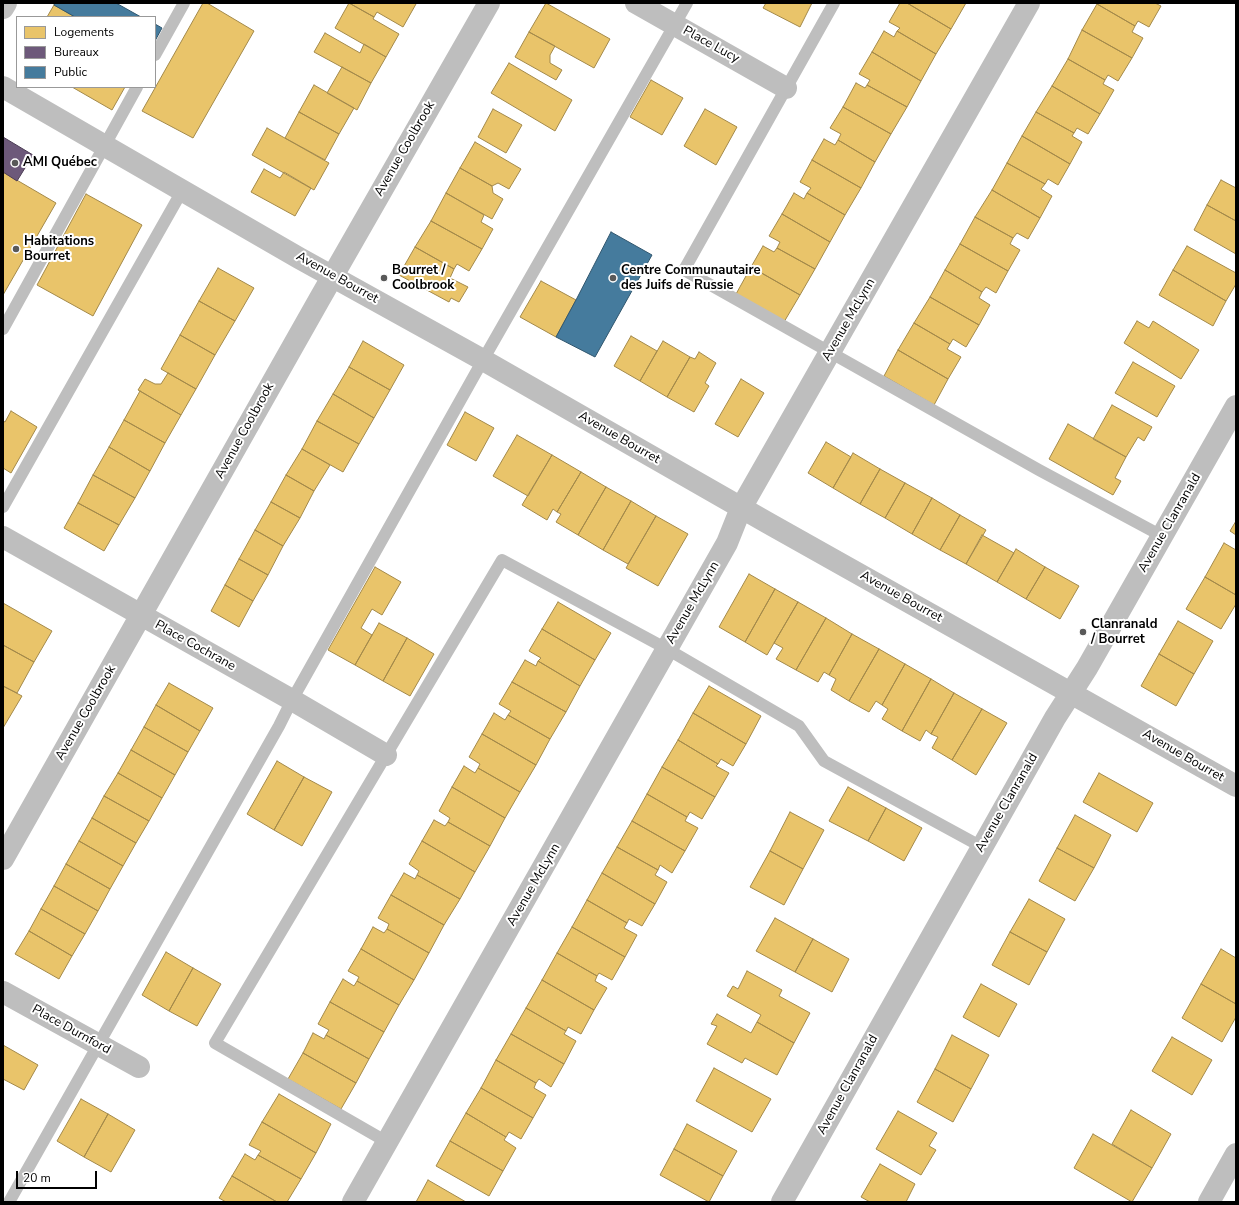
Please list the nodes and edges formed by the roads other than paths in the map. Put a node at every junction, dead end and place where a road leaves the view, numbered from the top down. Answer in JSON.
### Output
{"nodes":[{"id":1,"x":6,"y":3,"type":"edge"},
{"id":2,"x":184,"y":3,"type":"edge"},
{"id":3,"x":489,"y":3,"type":"edge"},
{"id":4,"x":636,"y":3,"type":"edge"},
{"id":5,"x":687,"y":3,"type":"edge"},
{"id":6,"x":834,"y":3,"type":"edge"},
{"id":7,"x":1029,"y":3,"type":"edge"},
{"id":8,"x":3,"y":8,"type":"edge"},
{"id":9,"x":675,"y":25,"type":"junction"},
{"id":10,"x":156,"y":53,"type":"edge"},
{"id":11,"x":3,"y":87,"type":"edge"},
{"id":12,"x":136,"y":88,"type":"edge"},
{"id":13,"x":786,"y":88,"type":"junction"},
{"id":14,"x":104,"y":146,"type":"junction"},
{"id":15,"x":182,"y":192,"type":"junction"},
{"id":16,"x":333,"y":276,"type":"junction"},
{"id":17,"x":3,"y":329,"type":"edge"},
{"id":18,"x":831,"y":352,"type":"junction"},
{"id":19,"x":483,"y":360,"type":"junction"},
{"id":20,"x":1236,"y":406,"type":"edge"},
{"id":21,"x":3,"y":507,"type":"edge"},
{"id":22,"x":741,"y":508,"type":"junction"},
{"id":23,"x":1162,"y":536,"type":"junction"},
{"id":24,"x":3,"y":537,"type":"edge"},
{"id":25,"x":142,"y":616,"type":"junction"},
{"id":26,"x":667,"y":649,"type":"junction"},
{"id":27,"x":1072,"y":693,"type":"junction"},
{"id":28,"x":292,"y":700,"type":"junction"},
{"id":29,"x":386,"y":755,"type":"junction"},
{"id":30,"x":1236,"y":786,"type":"edge"},
{"id":31,"x":982,"y":847,"type":"junction"},
{"id":32,"x":3,"y":860,"type":"edge"},
{"id":33,"x":3,"y":992,"type":"edge"},
{"id":34,"x":97,"y":1045,"type":"junction"},
{"id":35,"x":139,"y":1067,"type":"dead end"},
{"id":36,"x":387,"y":1142,"type":"junction"},
{"id":37,"x":1236,"y":1154,"type":"edge"},
{"id":38,"x":9,"y":1202,"type":"edge"},
{"id":39,"x":354,"y":1202,"type":"edge"},
{"id":40,"x":782,"y":1202,"type":"edge"},
{"id":41,"x":1209,"y":1202,"type":"edge"}],
"edges":[{"from":1,"to":8,"type":"main road"},
{"from":2,"to":10,"type":"lane"},
{"from":3,"to":16,"type":"street","name":"Avenue Coolbrook"},
{"from":4,"to":9,"type":"street","name":"Place Lucy"},
{"from":5,"to":9,"type":"lane"},
{"from":6,"to":13,"type":"lane"},
{"from":7,"to":18,"type":"street","name":"Avenue McLynn"},
{"from":9,"to":13,"type":"street","name":"Place Lucy"},
{"from":9,"to":19,"type":"lane"},
{"from":11,"to":14,"type":"street","name":"Avenue Bourret"},
{"from":12,"to":14,"type":"lane"},
{"from":13,"to":18,"type":"lane"},
{"from":14,"to":15,"type":"street","name":"Avenue Bourret"},
{"from":14,"to":17,"type":"lane"},
{"from":15,"to":16,"type":"street","name":"Avenue Bourret"},
{"from":15,"to":21,"type":"lane"},
{"from":16,"to":19,"type":"street","name":"Avenue Bourret"},
{"from":16,"to":25,"type":"street","name":"Avenue Coolbrook"},
{"from":18,"to":22,"type":"street","name":"Avenue McLynn"},
{"from":18,"to":23,"type":"lane"},
{"from":19,"to":22,"type":"street","name":"Avenue Bourret"},
{"from":19,"to":28,"type":"lane"},
{"from":20,"to":23,"type":"street","name":"Avenue Clanranald"},
{"from":22,"to":26,"type":"street","name":"Avenue McLynn"},
{"from":22,"to":27,"type":"street","name":"Avenue Bourret"},
{"from":23,"to":27,"type":"street","name":"Avenue Clanranald"},
{"from":24,"to":25,"type":"street","name":"Place Cochrane"},
{"from":25,"to":28,"type":"street","name":"Place Cochrane"},
{"from":25,"to":32,"type":"street","name":"Avenue Coolbrook"},
{"from":26,"to":29,"type":"lane"},
{"from":26,"to":31,"type":"lane"},
{"from":26,"to":36,"type":"street","name":"Avenue McLynn"},
{"from":27,"to":30,"type":"street","name":"Avenue Bourret"},
{"from":27,"to":31,"type":"street","name":"Avenue Clanranald"},
{"from":28,"to":29,"type":"street","name":"Place Cochrane"},
{"from":28,"to":34,"type":"lane"},
{"from":29,"to":36,"type":"lane"},
{"from":31,"to":40,"type":"street","name":"Avenue Clanranald"},
{"from":33,"to":34,"type":"street","name":"Place Durnford"},
{"from":34,"to":35,"type":"street","name":"Place Durnford"},
{"from":34,"to":38,"type":"lane"},
{"from":36,"to":39,"type":"street","name":"Avenue McLynn"},
{"from":37,"to":41,"type":"street"}]}
